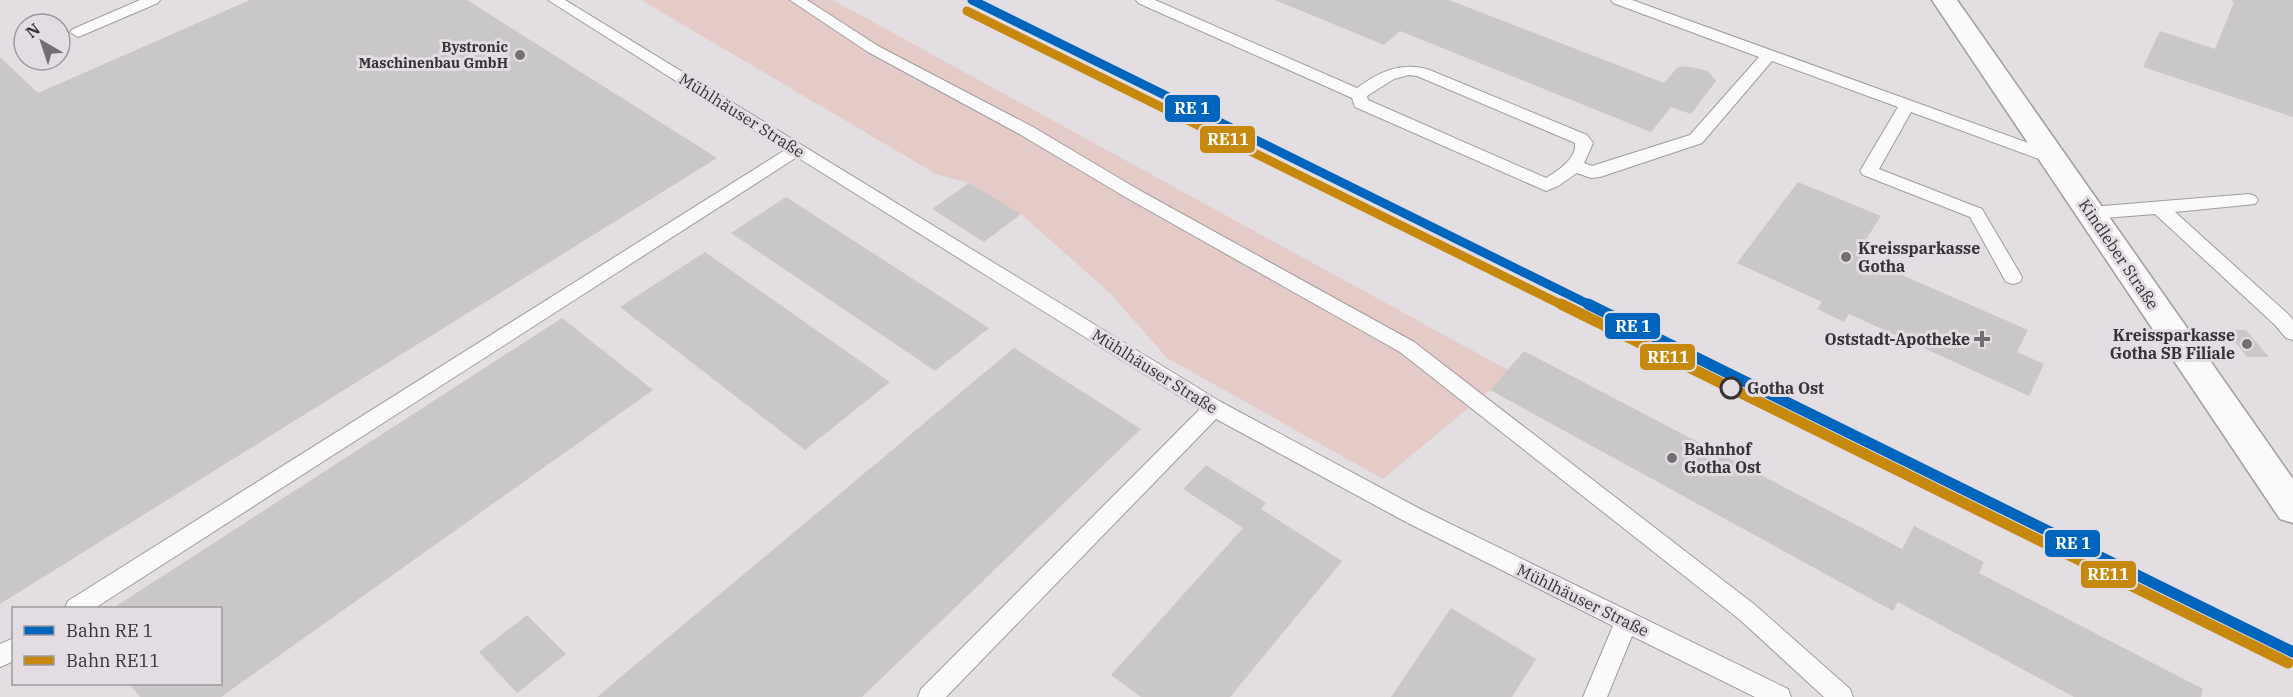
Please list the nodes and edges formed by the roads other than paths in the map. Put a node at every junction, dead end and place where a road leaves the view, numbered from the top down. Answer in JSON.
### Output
{"nodes":[{"id":1,"x":153,"y":0,"type":"edge"},
{"id":2,"x":555,"y":0,"type":"edge"},
{"id":3,"x":797,"y":0,"type":"edge"},
{"id":4,"x":1143,"y":0,"type":"edge"},
{"id":5,"x":1618,"y":0,"type":"edge"},
{"id":6,"x":1944,"y":0,"type":"edge"},
{"id":7,"x":78,"y":32,"type":"dead end"},
{"id":8,"x":1769,"y":54,"type":"junction"},
{"id":9,"x":1359,"y":95,"type":"junction"},
{"id":10,"x":1907,"y":105,"type":"junction"},
{"id":11,"x":798,"y":149,"type":"junction"},
{"id":12,"x":2053,"y":159,"type":"junction"},
{"id":13,"x":1573,"y":165,"type":"junction"},
{"id":14,"x":2249,"y":200,"type":"dead end"},
{"id":15,"x":2159,"y":207,"type":"junction"},
{"id":16,"x":2091,"y":213,"type":"junction"},
{"id":17,"x":2013,"y":277,"type":"dead end"},
{"id":18,"x":2293,"y":333,"type":"edge"},
{"id":19,"x":1214,"y":408,"type":"junction"},
{"id":20,"x":2293,"y":508,"type":"edge"},
{"id":21,"x":79,"y":607,"type":"edge"},
{"id":22,"x":1627,"y":621,"type":"junction"},
{"id":23,"x":930,"y":697,"type":"edge"},
{"id":24,"x":1595,"y":697,"type":"edge"},
{"id":25,"x":1779,"y":697,"type":"edge"},
{"id":26,"x":1840,"y":697,"type":"edge"}],
"edges":[{"from":1,"to":7,"type":"lane"},
{"from":2,"to":11,"type":"lane","name":"Mühlhäuser Straße"},
{"from":3,"to":26,"type":"lane"},
{"from":4,"to":9,"type":"lane"},
{"from":5,"to":8,"type":"lane"},
{"from":6,"to":12,"type":"main road","name":"Kindleber Straße"},
{"from":8,"to":10,"type":"lane"},
{"from":8,"to":13,"type":"lane"},
{"from":9,"to":13,"type":"lane"},
{"from":9,"to":13,"type":"lane"},
{"from":10,"to":12,"type":"lane"},
{"from":10,"to":17,"type":"lane"},
{"from":11,"to":19,"type":"lane","name":"Mühlhäuser Straße"},
{"from":11,"to":21,"type":"lane"},
{"from":12,"to":16,"type":"main road","name":"Kindleber Straße"},
{"from":14,"to":15,"type":"lane"},
{"from":15,"to":16,"type":"lane"},
{"from":15,"to":18,"type":"lane"},
{"from":16,"to":20,"type":"main road","name":"Kindleber Straße"},
{"from":19,"to":22,"type":"lane","name":"Mühlhäuser Straße"},
{"from":19,"to":23,"type":"lane"},
{"from":22,"to":24,"type":"lane"},
{"from":22,"to":25,"type":"lane","name":"Mühlhäuser Straße"}]}
